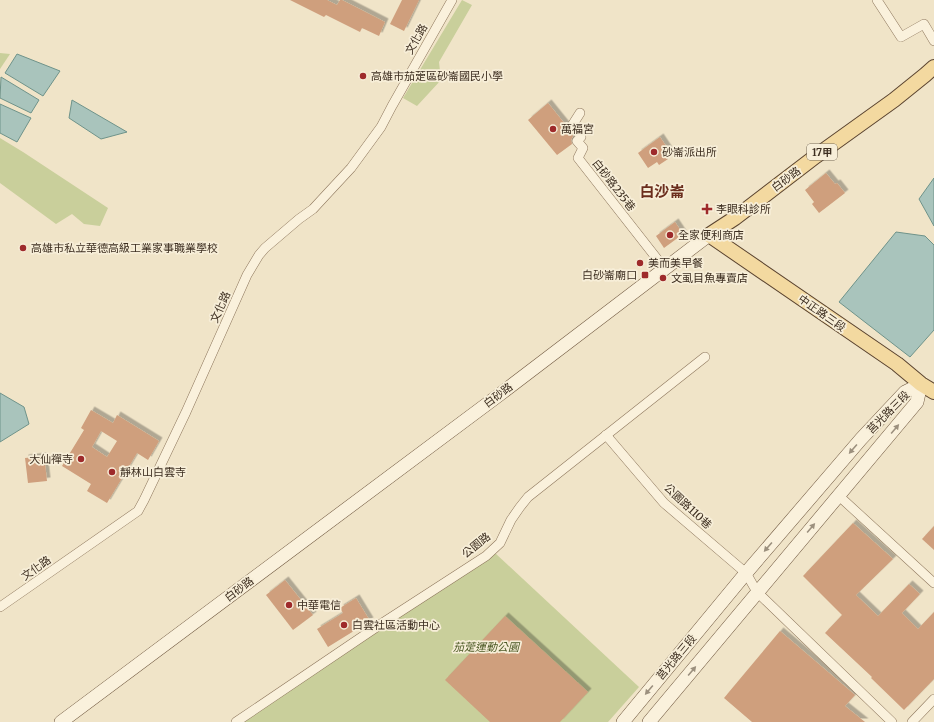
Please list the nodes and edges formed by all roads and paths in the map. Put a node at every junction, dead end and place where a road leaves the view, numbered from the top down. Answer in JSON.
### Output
{"nodes":[{"id":1,"x":452,"y":0,"type":"edge"},
{"id":2,"x":877,"y":0,"type":"edge"},
{"id":3,"x":934,"y":41,"type":"edge"},
{"id":4,"x":934,"y":67,"type":"edge"},
{"id":5,"x":580,"y":113,"type":"dead end"},
{"id":6,"x":709,"y":235,"type":"junction"},
{"id":7,"x":665,"y":269,"type":"junction"},
{"id":8,"x":705,"y":357,"type":"dead end"},
{"id":9,"x":921,"y":384,"type":"junction"},
{"id":10,"x":934,"y":392,"type":"edge"},
{"id":11,"x":606,"y":435,"type":"junction"},
{"id":12,"x":839,"y":496,"type":"junction"},
{"id":13,"x":746,"y":573,"type":"junction"},
{"id":14,"x":934,"y":583,"type":"edge"},
{"id":15,"x":757,"y":592,"type":"junction"},
{"id":16,"x":0,"y":607,"type":"edge"},
{"id":17,"x":934,"y":699,"type":"edge"},
{"id":18,"x":61,"y":722,"type":"edge"},
{"id":19,"x":236,"y":722,"type":"edge"},
{"id":20,"x":623,"y":722,"type":"edge"},
{"id":21,"x":649,"y":722,"type":"edge"},
{"id":22,"x":892,"y":722,"type":"edge"},
{"id":23,"x":912,"y":722,"type":"edge"}],
"edges":[{"from":1,"to":16,"type":"street","name":"文化路"},
{"from":2,"to":3,"type":"street"},
{"from":4,"to":6,"type":"main road","name":"白砂路","number":"17甲"},
{"from":5,"to":7,"type":"street","name":"白砂路235巷"},
{"from":6,"to":7,"type":"street","name":"白砂路"},
{"from":6,"to":9,"type":"main road","name":"中正路三段"},
{"from":7,"to":18,"type":"street","name":"白砂路"},
{"from":8,"to":11,"type":"street","name":"公園路"},
{"from":9,"to":10,"type":"main road","name":"中正路三段"},
{"from":12,"to":9,"type":"street","name":"莒光路三段","one_way":true},
{"from":9,"to":13,"type":"street","name":"莒光路三段","one_way":true},
{"from":11,"to":13,"type":"street","name":"公園路110巷"},
{"from":11,"to":19,"type":"street","name":"公園路"},
{"from":12,"to":14,"type":"street"},
{"from":15,"to":12,"type":"street","name":"莒光路三段","one_way":true},
{"from":13,"to":15,"type":"street","name":"公園路110巷"},
{"from":13,"to":20,"type":"street","name":"莒光路三段","one_way":true},
{"from":21,"to":15,"type":"street","name":"莒光路三段","one_way":true},
{"from":15,"to":22,"type":"street","name":"公園路110巷"},
{"from":17,"to":23,"type":"street"}]}
